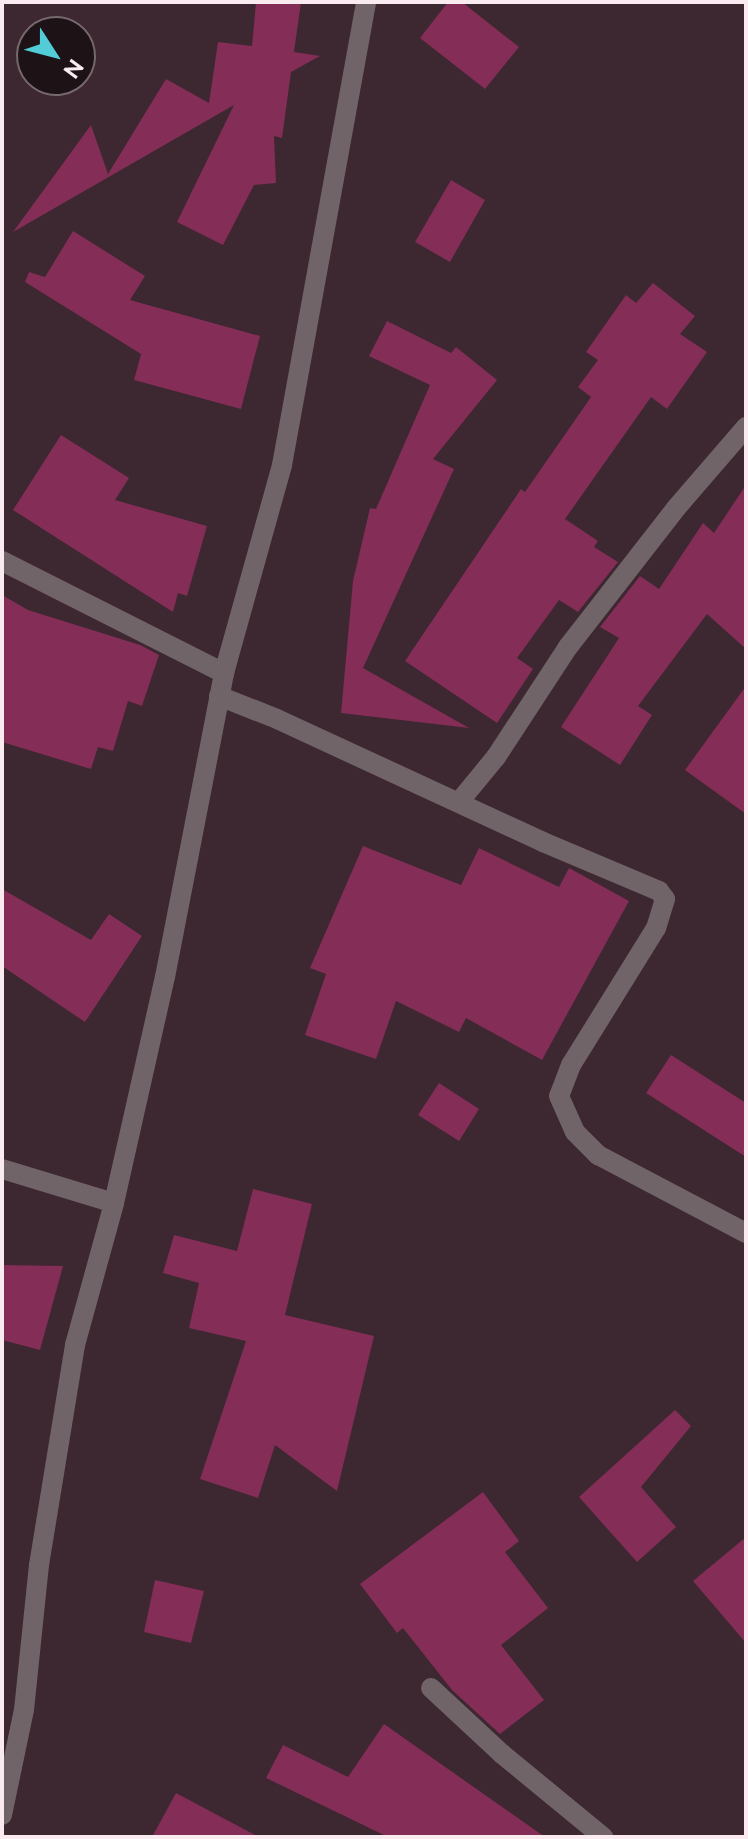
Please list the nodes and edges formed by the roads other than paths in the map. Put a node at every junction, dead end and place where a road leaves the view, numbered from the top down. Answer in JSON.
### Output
{"nodes":[{"id":1,"x":366,"y":2,"type":"edge"},
{"id":2,"x":746,"y":427,"type":"edge"},
{"id":3,"x":2,"y":561,"type":"edge"},
{"id":4,"x":224,"y":673,"type":"junction"},
{"id":5,"x":219,"y":696,"type":"junction"},
{"id":6,"x":459,"y":802,"type":"junction"},
{"id":7,"x":2,"y":1169,"type":"edge"},
{"id":8,"x":114,"y":1203,"type":"junction"},
{"id":9,"x":746,"y":1233,"type":"edge"},
{"id":10,"x":431,"y":1688,"type":"dead end"},
{"id":11,"x":2,"y":1815,"type":"edge"},
{"id":12,"x":603,"y":1837,"type":"edge"}],
"edges":[{"from":1,"to":4,"type":"street"},
{"from":2,"to":6,"type":"street"},
{"from":3,"to":4,"type":"street"},
{"from":4,"to":5,"type":"street"},
{"from":5,"to":6,"type":"street"},
{"from":5,"to":8,"type":"street"},
{"from":6,"to":9,"type":"street"},
{"from":7,"to":8,"type":"street"},
{"from":8,"to":11,"type":"street"},
{"from":10,"to":12,"type":"street"}]}
